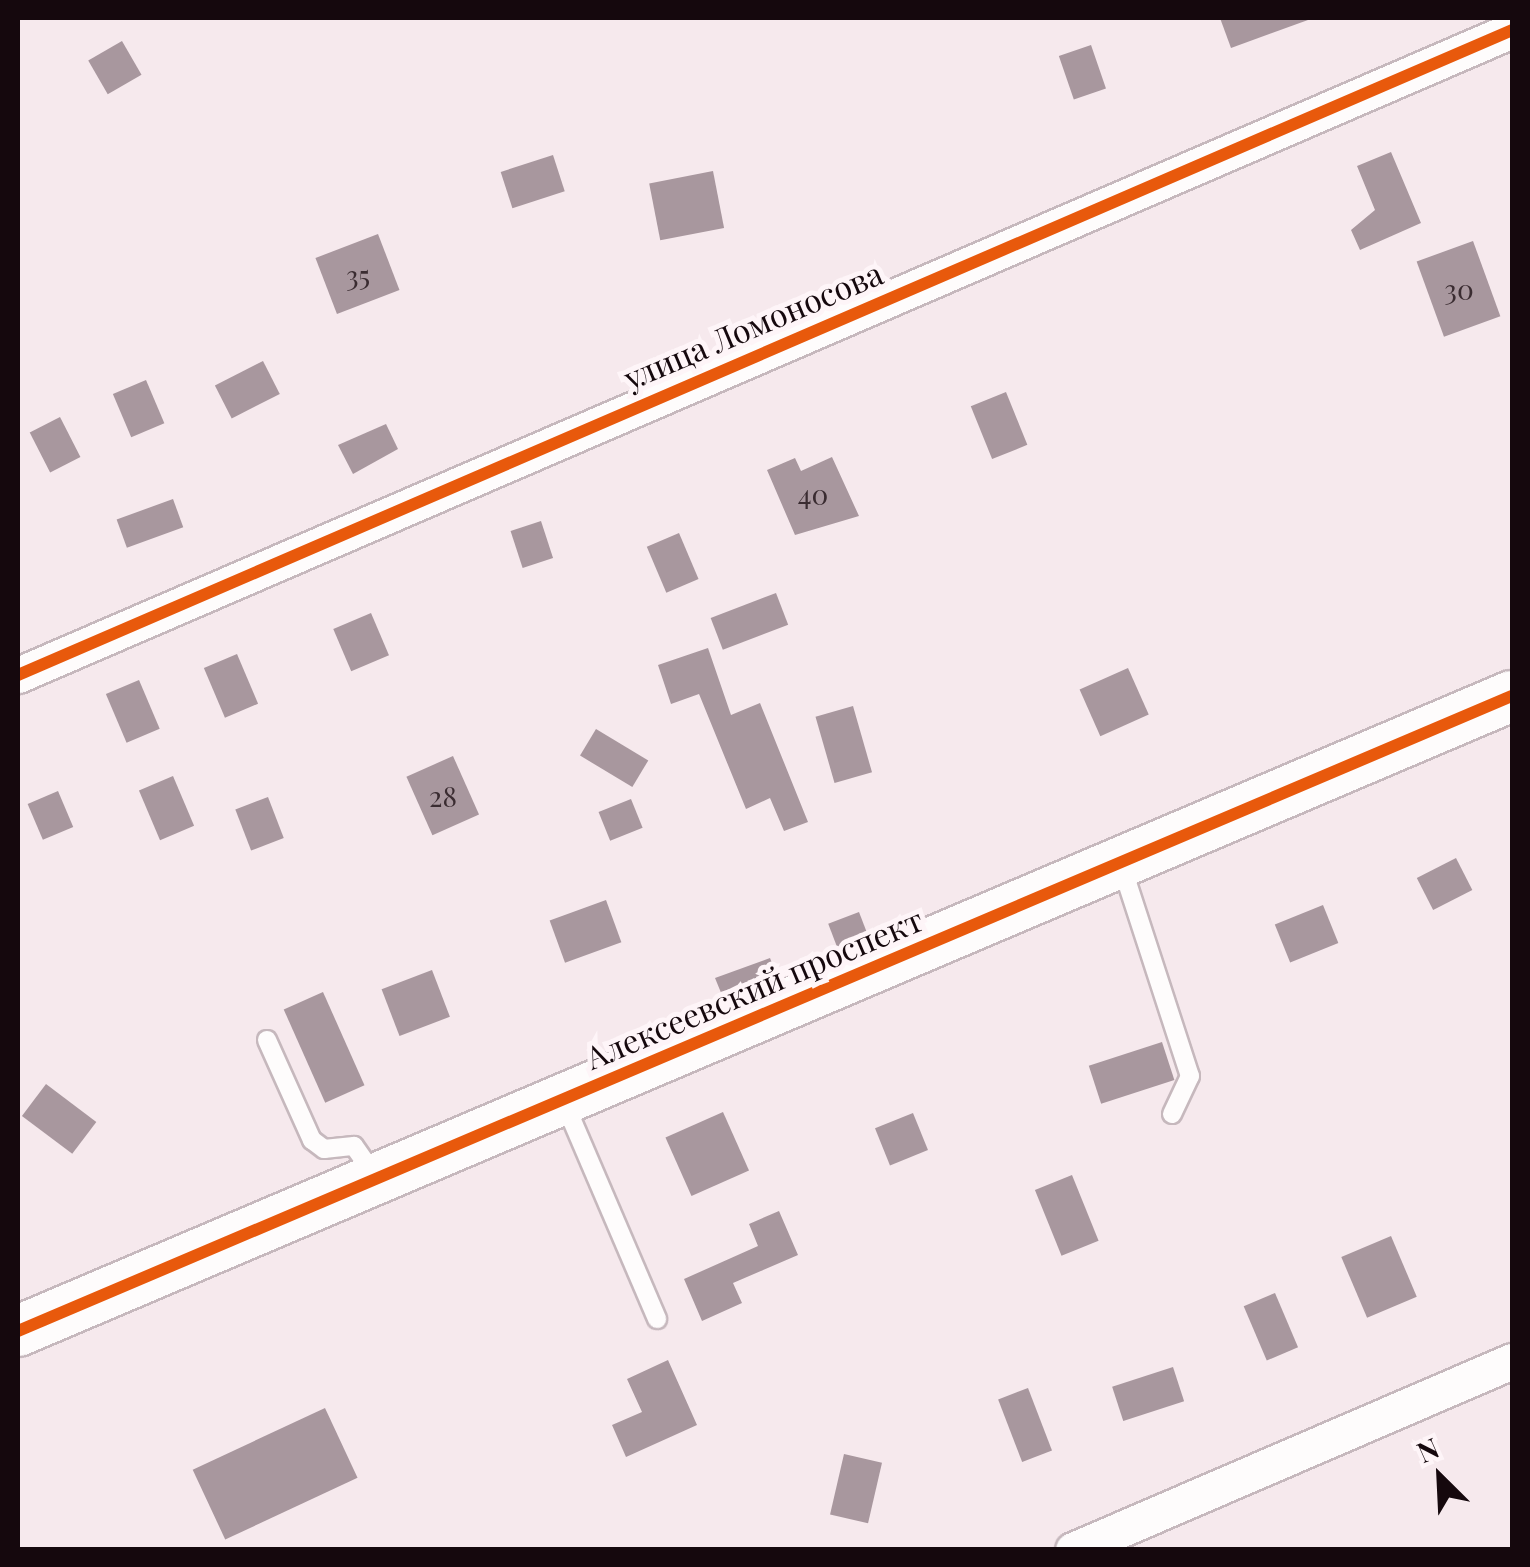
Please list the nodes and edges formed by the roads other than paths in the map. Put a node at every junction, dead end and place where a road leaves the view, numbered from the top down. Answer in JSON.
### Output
{"nodes":[{"id":1,"x":1512,"y":30,"type":"edge"},
{"id":2,"x":18,"y":675,"type":"edge"},
{"id":3,"x":1512,"y":696,"type":"edge"},
{"id":4,"x":1120,"y":862,"type":"junction"},
{"id":5,"x":267,"y":1040,"type":"dead end"},
{"id":6,"x":562,"y":1099,"type":"junction"},
{"id":7,"x":1172,"y":1114,"type":"dead end"},
{"id":8,"x":376,"y":1178,"type":"junction"},
{"id":9,"x":657,"y":1319,"type":"dead end"},
{"id":10,"x":18,"y":1331,"type":"edge"},
{"id":11,"x":1512,"y":1361,"type":"edge"},
{"id":12,"x":1073,"y":1550,"type":"edge"}],
"edges":[{"from":1,"to":2,"type":"street","name":"улица Ломоносова"},
{"from":3,"to":4,"type":"street","name":"Алексеевский проспект"},
{"from":4,"to":6,"type":"street","name":"Алексеевский проспект"},
{"from":4,"to":7,"type":"lane"},
{"from":5,"to":8,"type":"lane"},
{"from":6,"to":8,"type":"street","name":"Алексеевский проспект"},
{"from":6,"to":9,"type":"lane"},
{"from":8,"to":10,"type":"street","name":"Алексеевский проспект"},
{"from":11,"to":12,"type":"street"}]}
